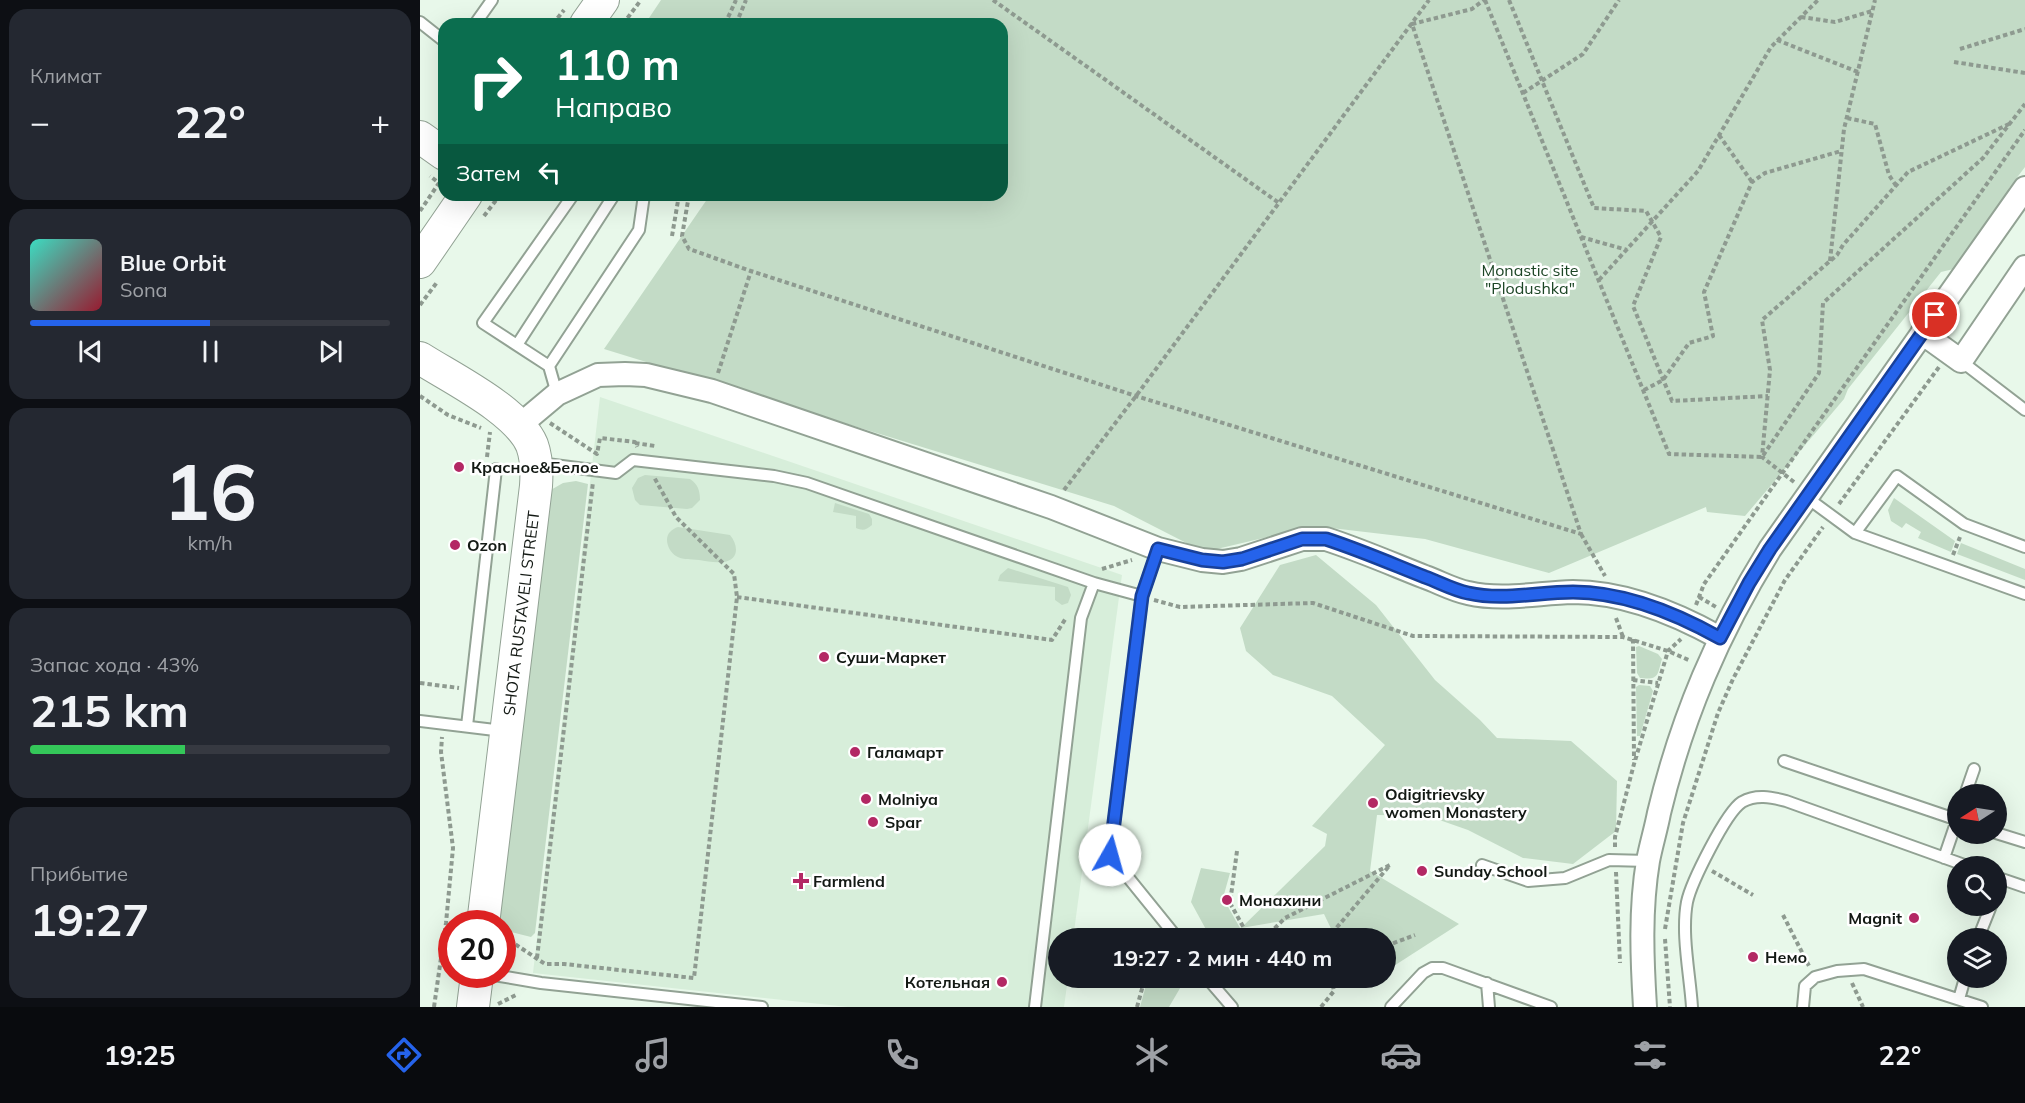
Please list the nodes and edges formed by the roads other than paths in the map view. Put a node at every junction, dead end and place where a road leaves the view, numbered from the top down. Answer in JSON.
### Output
{"nodes":[{"id":1,"x":492,"y":0,"type":"edge"},
{"id":2,"x":603,"y":0,"type":"edge"},
{"id":3,"x":479,"y":18,"type":"edge"},
{"id":4,"x":590,"y":18,"type":"edge"},
{"id":5,"x":420,"y":22,"type":"edge"},
{"id":6,"x":438,"y":36,"type":"edge"},
{"id":7,"x":420,"y":137,"type":"edge"},
{"id":8,"x":435,"y":164,"type":"edge"},
{"id":9,"x":2025,"y":188,"type":"edge"},
{"id":10,"x":462,"y":201,"type":"edge"},
{"id":11,"x":569,"y":201,"type":"edge"},
{"id":12,"x":610,"y":201,"type":"edge"},
{"id":13,"x":644,"y":201,"type":"edge"},
{"id":14,"x":420,"y":262,"type":"edge"},
{"id":15,"x":2025,"y":267,"type":"edge"},
{"id":16,"x":1922,"y":333,"type":"junction"},
{"id":17,"x":517,"y":345,"type":"junction"},
{"id":18,"x":1955,"y":357,"type":"junction"},
{"id":19,"x":420,"y":358,"type":"edge"},
{"id":20,"x":549,"y":366,"type":"junction"},
{"id":21,"x":557,"y":394,"type":"junction"},
{"id":22,"x":2025,"y":410,"type":"edge"},
{"id":23,"x":520,"y":425,"type":"junction"},
{"id":24,"x":537,"y":462,"type":"junction"},
{"id":25,"x":491,"y":467,"type":"road end"},
{"id":26,"x":1807,"y":495,"type":"junction"},
{"id":27,"x":1855,"y":533,"type":"junction"},
{"id":28,"x":2025,"y":547,"type":"edge"},
{"id":29,"x":1158,"y":549,"type":"junction"},
{"id":30,"x":1094,"y":583,"type":"junction"},
{"id":31,"x":2025,"y":594,"type":"edge"},
{"id":32,"x":1142,"y":596,"type":"junction"},
{"id":33,"x":1720,"y":638,"type":"junction"},
{"id":34,"x":420,"y":721,"type":"edge"},
{"id":35,"x":467,"y":726,"type":"junction"},
{"id":36,"x":506,"y":731,"type":"junction"},
{"id":37,"x":1784,"y":761,"type":"dead end"},
{"id":38,"x":1974,"y":769,"type":"dead end"},
{"id":39,"x":1969,"y":784,"type":"edge"},
{"id":40,"x":1947,"y":816,"type":"edge"},
{"id":41,"x":2007,"y":836,"type":"edge"},
{"id":42,"x":2025,"y":842,"type":"edge"},
{"id":43,"x":1949,"y":844,"type":"edge"},
{"id":44,"x":1944,"y":858,"type":"junction"},
{"id":45,"x":1947,"y":859,"type":"edge"},
{"id":46,"x":1648,"y":861,"type":"junction"},
{"id":47,"x":1482,"y":865,"type":"dead end"},
{"id":48,"x":2007,"y":880,"type":"edge"},
{"id":49,"x":2025,"y":886,"type":"edge"},
{"id":50,"x":485,"y":910,"type":"edge"},
{"id":51,"x":1169,"y":928,"type":"edge"},
{"id":52,"x":516,"y":979,"type":"edge"},
{"id":53,"x":1487,"y":983,"type":"junction"},
{"id":54,"x":475,"y":988,"type":"edge"},
{"id":55,"x":1216,"y":988,"type":"edge"},
{"id":56,"x":1962,"y":988,"type":"edge"},
{"id":57,"x":1959,"y":999,"type":"junction"},
{"id":58,"x":473,"y":1007,"type":"edge"},
{"id":59,"x":762,"y":1007,"type":"edge"},
{"id":60,"x":1035,"y":1007,"type":"edge"},
{"id":61,"x":1232,"y":1007,"type":"edge"},
{"id":62,"x":1391,"y":1007,"type":"edge"},
{"id":63,"x":1489,"y":1007,"type":"edge"},
{"id":64,"x":1551,"y":1007,"type":"edge"},
{"id":65,"x":1645,"y":1007,"type":"edge"},
{"id":66,"x":1692,"y":1007,"type":"edge"},
{"id":67,"x":1803,"y":1007,"type":"edge"},
{"id":68,"x":1982,"y":1007,"type":"edge"}],
"edges":[{"from":1,"to":3,"type":"lane"},
{"from":2,"to":4,"type":"street"},
{"from":5,"to":6,"type":"lane"},
{"from":7,"to":8,"type":"street"},
{"from":9,"to":16,"type":"street"},
{"from":10,"to":14,"type":"street"},
{"from":11,"to":17,"type":"lane"},
{"from":12,"to":17,"type":"lane"},
{"from":13,"to":20,"type":"lane"},
{"from":15,"to":18,"type":"street"},
{"from":16,"to":18,"type":"street"},
{"from":16,"to":26,"type":"street"},
{"from":17,"to":20,"type":"lane"},
{"from":18,"to":22,"type":"lane"},
{"from":19,"to":23,"type":"street","name":"SHOTA RUSTAVELI STREET"},
{"from":20,"to":21,"type":"lane"},
{"from":21,"to":23,"type":"street"},
{"from":21,"to":29,"type":"street"},
{"from":23,"to":24,"type":"street","name":"SHOTA RUSTAVELI STREET"},
{"from":24,"to":30,"type":"lane"},
{"from":24,"to":36,"type":"street","name":"SHOTA RUSTAVELI STREET"},
{"from":25,"to":35,"type":"lane"},
{"from":26,"to":27,"type":"lane"},
{"from":26,"to":33,"type":"street"},
{"from":27,"to":28,"type":"lane"},
{"from":27,"to":31,"type":"lane"},
{"from":29,"to":32,"type":"lane"},
{"from":29,"to":33,"type":"street"},
{"from":30,"to":32,"type":"lane"},
{"from":30,"to":60,"type":"lane"},
{"from":32,"to":51,"type":"lane"},
{"from":33,"to":46,"type":"street"},
{"from":34,"to":35,"type":"lane"},
{"from":35,"to":36,"type":"lane"},
{"from":36,"to":50,"type":"street","name":"SHOTA RUSTAVELI STREET"},
{"from":37,"to":40,"type":"lane"},
{"from":38,"to":39,"type":"lane"},
{"from":41,"to":42,"type":"lane"},
{"from":43,"to":44,"type":"lane"},
{"from":44,"to":45,"type":"lane"},
{"from":44,"to":66,"type":"lane"},
{"from":46,"to":47,"type":"lane"},
{"from":46,"to":65,"type":"street"},
{"from":48,"to":49,"type":"lane"},
{"from":52,"to":59,"type":"lane"},
{"from":53,"to":62,"type":"lane"},
{"from":53,"to":63,"type":"lane"},
{"from":53,"to":64,"type":"lane"},
{"from":54,"to":58,"type":"street"},
{"from":55,"to":61,"type":"lane"},
{"from":56,"to":57,"type":"lane"},
{"from":57,"to":67,"type":"lane"},
{"from":57,"to":68,"type":"lane"}]}
